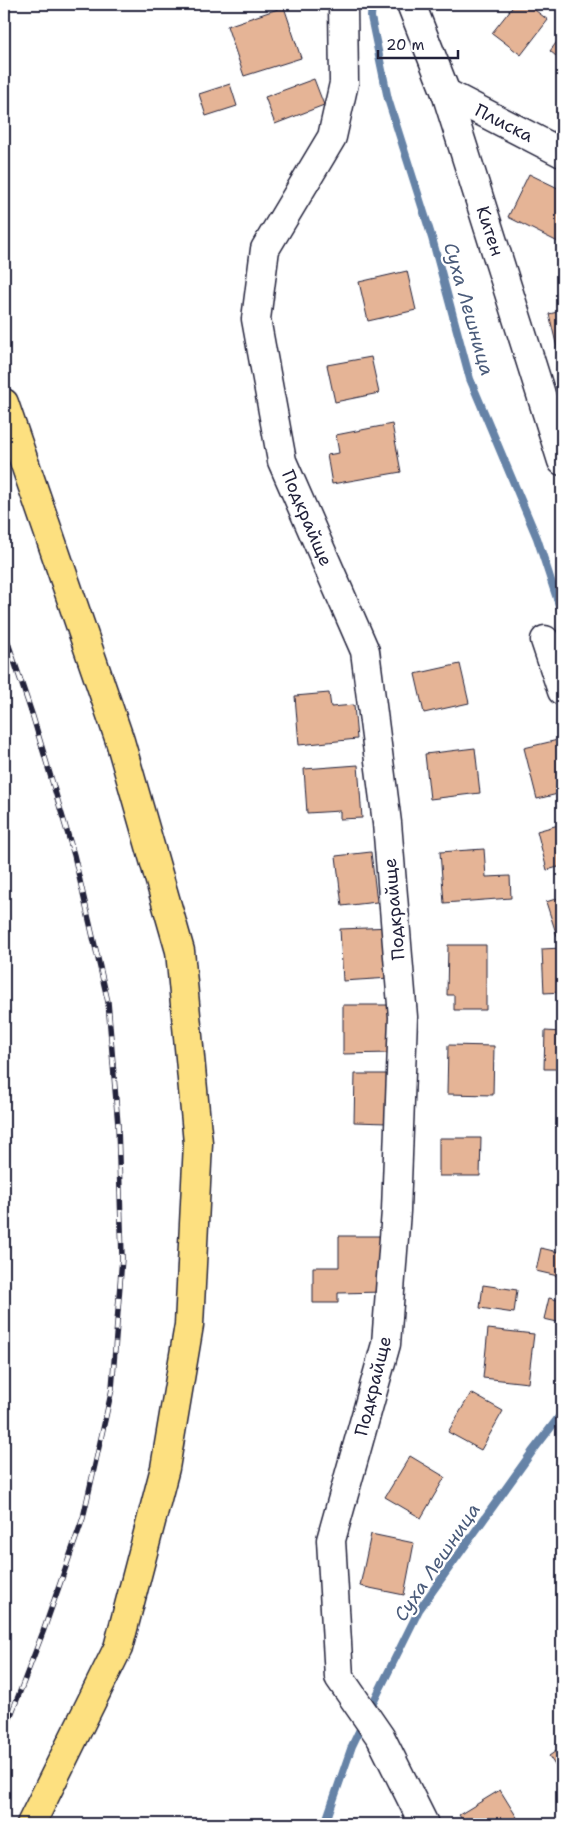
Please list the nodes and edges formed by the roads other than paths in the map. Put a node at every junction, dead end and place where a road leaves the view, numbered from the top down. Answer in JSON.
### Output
{"nodes":[{"id":1,"x":343,"y":4,"type":"edge"},
{"id":2,"x":412,"y":4,"type":"edge"},
{"id":3,"x":446,"y":94,"type":"junction"},
{"id":4,"x":562,"y":153,"type":"edge"},
{"id":5,"x":4,"y":403,"type":"edge"},
{"id":6,"x":562,"y":460,"type":"edge"},
{"id":7,"x":545,"y":640,"type":"dead end"},
{"id":8,"x":562,"y":692,"type":"edge"},
{"id":9,"x":31,"y":1824,"type":"edge"},
{"id":10,"x":424,"y":1824,"type":"edge"}],
"edges":[{"from":1,"to":10,"type":"street","name":"Подкрайще"},
{"from":2,"to":3,"type":"street","name":"Китен"},
{"from":3,"to":4,"type":"street","name":"Плиска"},
{"from":3,"to":6,"type":"street","name":"Китен"},
{"from":5,"to":9,"type":"highway"},
{"from":7,"to":8,"type":"street"}]}
